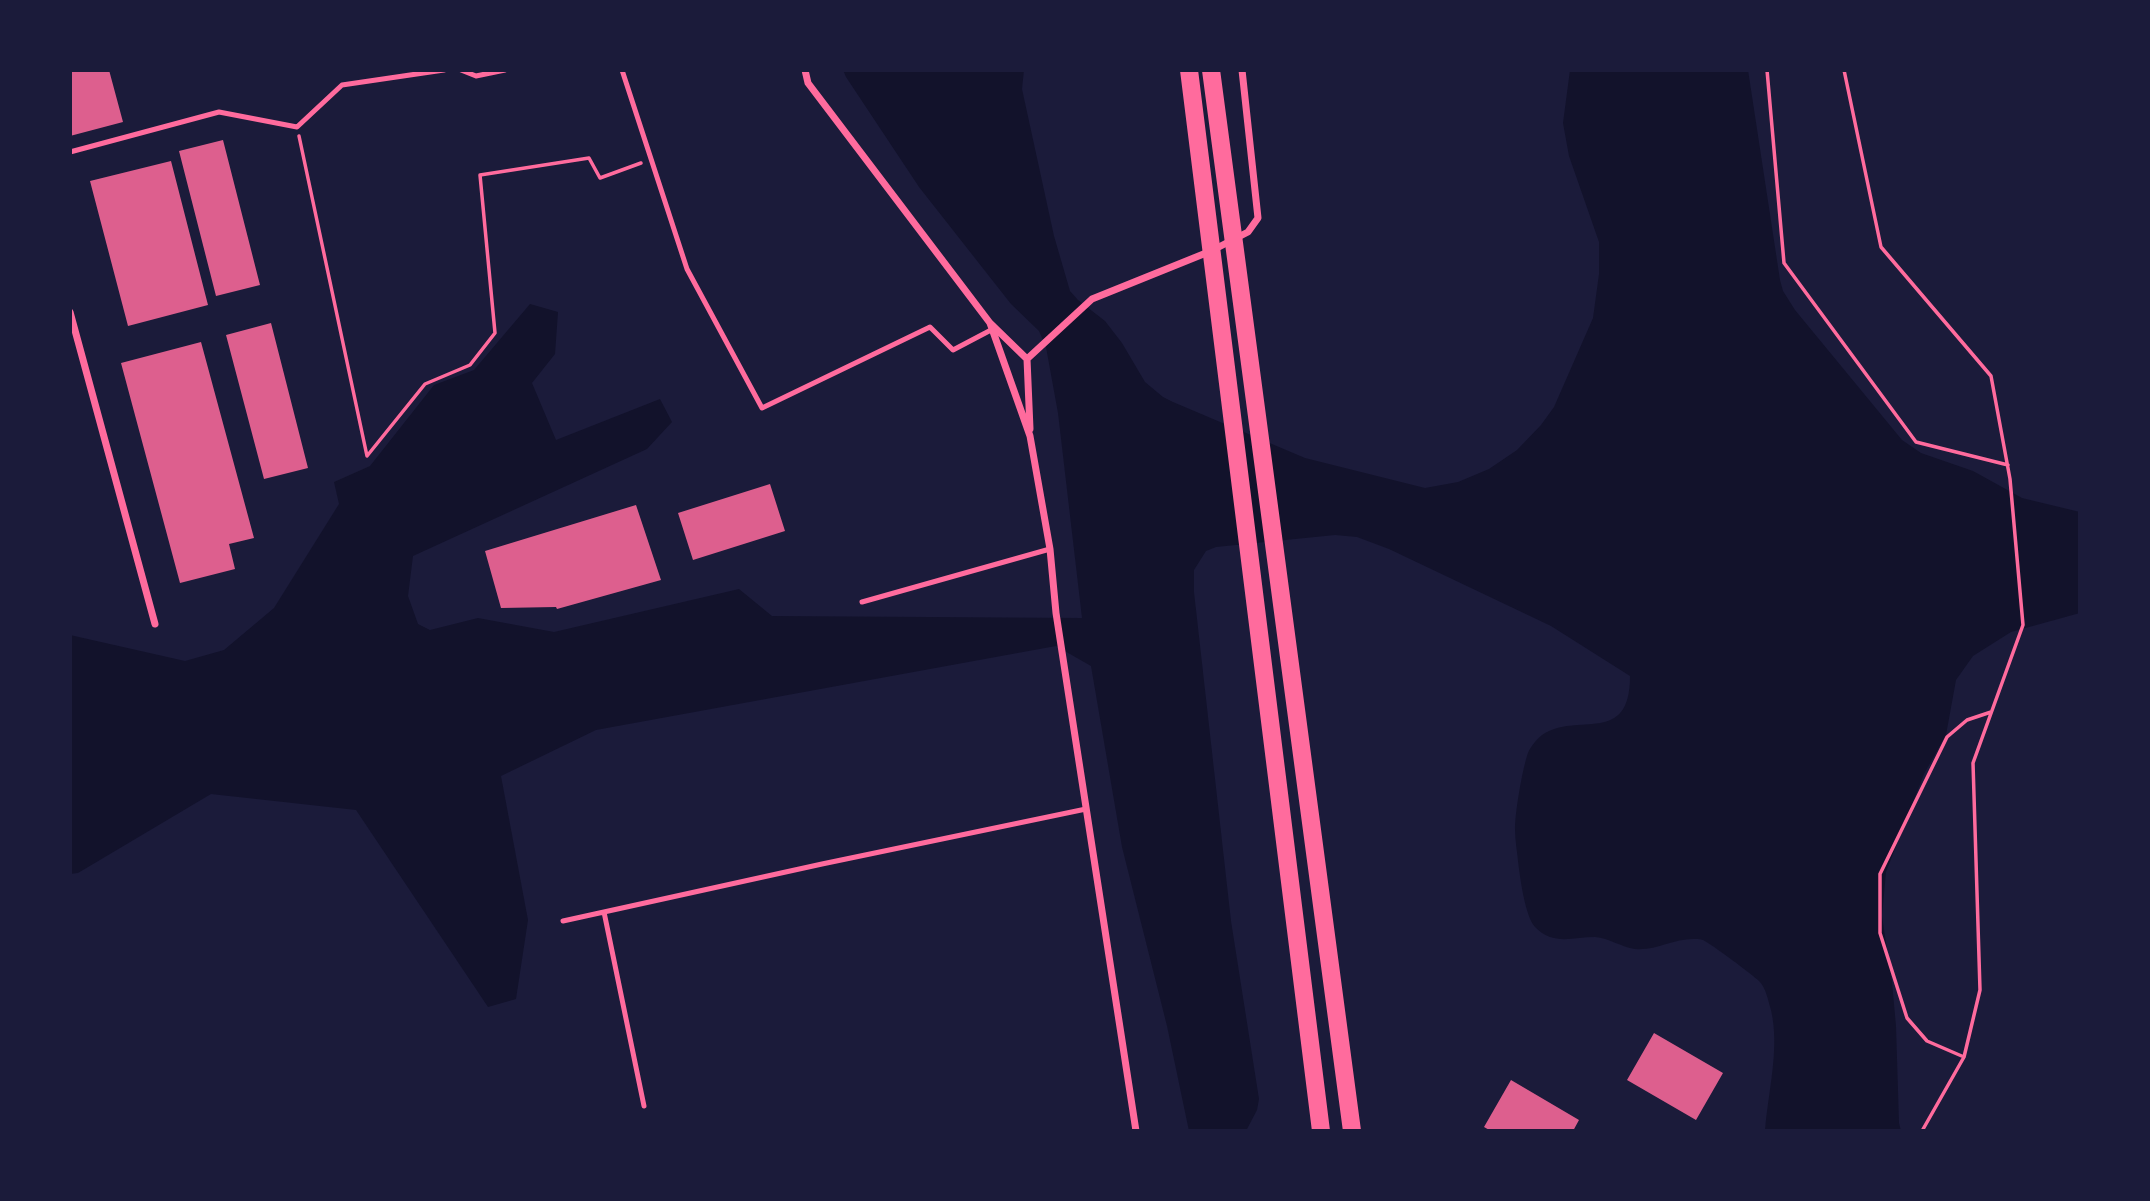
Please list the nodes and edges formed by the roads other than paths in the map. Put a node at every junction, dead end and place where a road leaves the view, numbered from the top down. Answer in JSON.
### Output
{"nodes":[{"id":1,"x":444,"y":70,"type":"edge"},
{"id":2,"x":461,"y":70,"type":"edge"},
{"id":3,"x":506,"y":70,"type":"edge"},
{"id":4,"x":622,"y":70,"type":"edge"},
{"id":5,"x":806,"y":70,"type":"edge"},
{"id":6,"x":1189,"y":70,"type":"edge"},
{"id":7,"x":1211,"y":70,"type":"edge"},
{"id":8,"x":1242,"y":70,"type":"edge"},
{"id":9,"x":70,"y":152,"type":"edge"},
{"id":10,"x":1232,"y":238,"type":"junction"},
{"id":11,"x":1211,"y":251,"type":"junction"},
{"id":12,"x":70,"y":312,"type":"edge"},
{"id":13,"x":990,"y":326,"type":"junction"},
{"id":14,"x":1027,"y":359,"type":"junction"},
{"id":15,"x":1030,"y":436,"type":"junction"},
{"id":16,"x":1049,"y":549,"type":"junction"},
{"id":17,"x":862,"y":602,"type":"dead end"},
{"id":18,"x":155,"y":624,"type":"dead end"},
{"id":19,"x":1086,"y":809,"type":"junction"},
{"id":20,"x":604,"y":912,"type":"junction"},
{"id":21,"x":563,"y":921,"type":"dead end"},
{"id":22,"x":644,"y":1106,"type":"dead end"},
{"id":23,"x":1136,"y":1131,"type":"edge"},
{"id":24,"x":1321,"y":1131,"type":"edge"},
{"id":25,"x":1352,"y":1131,"type":"edge"}],
"edges":[{"from":1,"to":9,"type":"lane"},
{"from":2,"to":3,"type":"lane"},
{"from":4,"to":13,"type":"lane"},
{"from":5,"to":13,"type":"street"},
{"from":6,"to":11,"type":"main road"},
{"from":7,"to":10,"type":"main road"},
{"from":8,"to":10,"type":"street"},
{"from":10,"to":11,"type":"street"},
{"from":10,"to":25,"type":"main road"},
{"from":11,"to":14,"type":"street"},
{"from":11,"to":24,"type":"main road"},
{"from":12,"to":18,"type":"street"},
{"from":13,"to":14,"type":"street"},
{"from":13,"to":15,"type":"street"},
{"from":14,"to":15,"type":"street"},
{"from":15,"to":16,"type":"street"},
{"from":16,"to":17,"type":"lane"},
{"from":16,"to":19,"type":"street"},
{"from":19,"to":20,"type":"lane"},
{"from":19,"to":23,"type":"street"},
{"from":20,"to":21,"type":"lane"},
{"from":20,"to":22,"type":"lane"}]}
